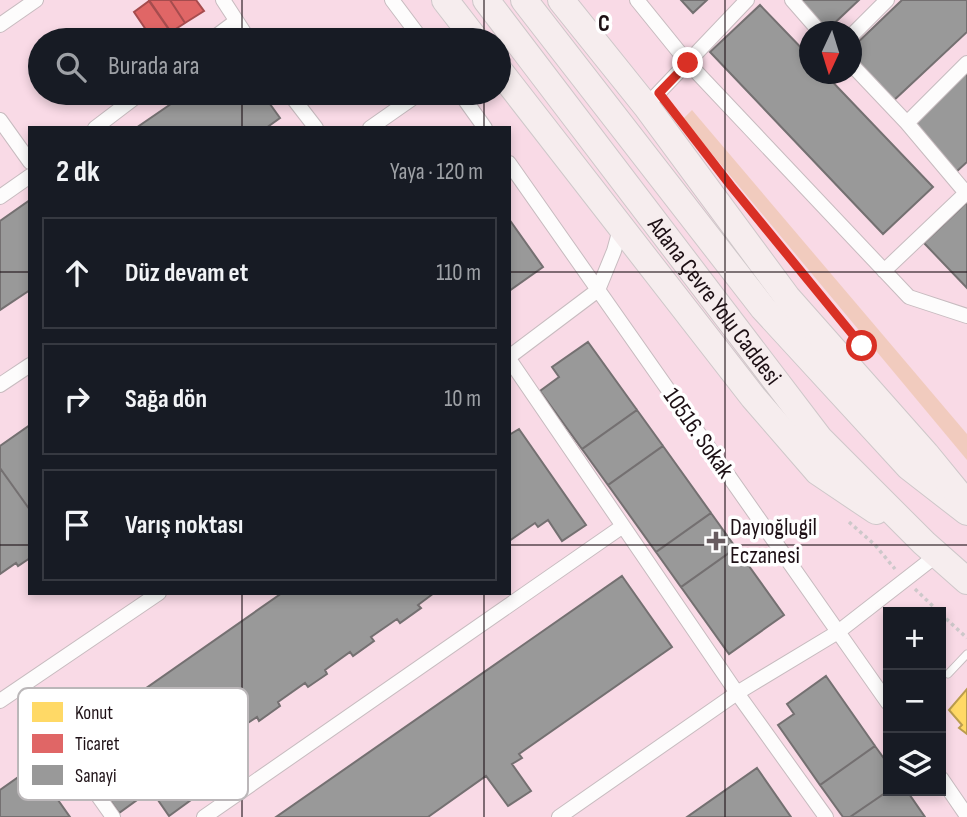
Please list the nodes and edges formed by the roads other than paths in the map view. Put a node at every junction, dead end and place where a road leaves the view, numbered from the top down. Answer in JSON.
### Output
{"nodes":[{"id":1,"x":36,"y":0,"type":"edge"},
{"id":2,"x":223,"y":0,"type":"edge"},
{"id":3,"x":392,"y":0,"type":"edge"},
{"id":4,"x":445,"y":0,"type":"edge"},
{"id":5,"x":486,"y":0,"type":"edge"},
{"id":6,"x":524,"y":0,"type":"edge"},
{"id":7,"x":561,"y":0,"type":"edge"},
{"id":8,"x":637,"y":0,"type":"edge"},
{"id":9,"x":747,"y":0,"type":"edge"},
{"id":10,"x":792,"y":0,"type":"edge"},
{"id":11,"x":887,"y":0,"type":"edge"},
{"id":12,"x":810,"y":21,"type":"edge"},
{"id":13,"x":235,"y":22,"type":"junction"},
{"id":14,"x":0,"y":25,"type":"edge"},
{"id":15,"x":862,"y":25,"type":"edge"},
{"id":16,"x":227,"y":28,"type":"edge"},
{"id":17,"x":240,"y":28,"type":"edge"},
{"id":18,"x":413,"y":28,"type":"edge"},
{"id":19,"x":459,"y":28,"type":"edge"},
{"id":20,"x":507,"y":28,"type":"edge"},
{"id":21,"x":511,"y":33,"type":"edge"},
{"id":22,"x":688,"y":63,"type":"junction"},
{"id":23,"x":967,"y":63,"type":"edge"},
{"id":24,"x":862,"y":76,"type":"edge"},
{"id":25,"x":511,"y":86,"type":"edge"},
{"id":26,"x":125,"y":105,"type":"edge"},
{"id":27,"x":298,"y":105,"type":"edge"},
{"id":28,"x":403,"y":105,"type":"edge"},
{"id":29,"x":469,"y":105,"type":"edge"},
{"id":30,"x":646,"y":106,"type":"junction"},
{"id":31,"x":0,"y":120,"type":"edge"},
{"id":32,"x":907,"y":123,"type":"junction"},
{"id":33,"x":98,"y":126,"type":"edge"},
{"id":34,"x":314,"y":126,"type":"edge"},
{"id":35,"x":373,"y":126,"type":"edge"},
{"id":36,"x":484,"y":126,"type":"edge"},
{"id":37,"x":28,"y":159,"type":"edge"},
{"id":38,"x":511,"y":166,"type":"edge"},
{"id":39,"x":28,"y":177,"type":"edge"},
{"id":40,"x":967,"y":193,"type":"edge"},
{"id":41,"x":0,"y":197,"type":"edge"},
{"id":42,"x":620,"y":229,"type":"junction"},
{"id":43,"x":884,"y":271,"type":"junction"},
{"id":44,"x":598,"y":289,"type":"junction"},
{"id":45,"x":967,"y":317,"type":"edge"},
{"id":46,"x":511,"y":356,"type":"edge"},
{"id":47,"x":511,"y":361,"type":"edge"},
{"id":48,"x":28,"y":366,"type":"edge"},
{"id":49,"x":0,"y":385,"type":"edge"},
{"id":50,"x":967,"y":504,"type":"edge"},
{"id":51,"x":967,"y":512,"type":"edge"},
{"id":52,"x":624,"y":526,"type":"junction"},
{"id":53,"x":931,"y":549,"type":"junction"},
{"id":54,"x":967,"y":581,"type":"edge"},
{"id":55,"x":156,"y":595,"type":"edge"},
{"id":56,"x":838,"y":632,"type":"junction"},
{"id":57,"x":967,"y":654,"type":"edge"},
{"id":58,"x":948,"y":674,"type":"dead end"},
{"id":59,"x":21,"y":687,"type":"edge"},
{"id":60,"x":18,"y":689,"type":"edge"},
{"id":61,"x":737,"y":693,"type":"junction"},
{"id":62,"x":883,"y":696,"type":"edge"},
{"id":63,"x":0,"y":701,"type":"edge"},
{"id":64,"x":946,"y":785,"type":"edge"},
{"id":65,"x":248,"y":787,"type":"edge"},
{"id":66,"x":101,"y":800,"type":"edge"},
{"id":67,"x":229,"y":800,"type":"edge"},
{"id":68,"x":967,"y":816,"type":"edge"},
{"id":69,"x":113,"y":817,"type":"edge"},
{"id":70,"x":204,"y":817,"type":"edge"},
{"id":71,"x":559,"y":817,"type":"edge"},
{"id":72,"x":826,"y":817,"type":"edge"}],
"edges":[{"from":1,"to":14,"type":"street"},
{"from":2,"to":13,"type":"street"},
{"from":3,"to":18,"type":"street"},
{"from":4,"to":19,"type":"highway"},
{"from":5,"to":20,"type":"highway","name":"Adana Çevre Yolu Caddesi"},
{"from":6,"to":51,"type":"highway","name":"Adana Çevre Yolu Caddesi"},
{"from":7,"to":30,"type":"highway"},
{"from":8,"to":22,"type":"street"},
{"from":9,"to":22,"type":"street"},
{"from":10,"to":12,"type":"street"},
{"from":11,"to":15,"type":"street"},
{"from":13,"to":16,"type":"street"},
{"from":13,"to":17,"type":"street"},
{"from":21,"to":53,"type":"highway","name":"Adana Çevre Yolu Caddesi"},
{"from":22,"to":30,"type":"street"},
{"from":22,"to":43,"type":"street"},
{"from":23,"to":32,"type":"street"},
{"from":24,"to":32,"type":"street"},
{"from":25,"to":42,"type":"highway"},
{"from":26,"to":33,"type":"street"},
{"from":27,"to":34,"type":"street"},
{"from":28,"to":35,"type":"street"},
{"from":29,"to":36,"type":"street"},
{"from":30,"to":50,"type":"highway"},
{"from":31,"to":37,"type":"street"},
{"from":32,"to":40,"type":"street"},
{"from":38,"to":44,"type":"street","name":"10516. Sokak"},
{"from":39,"to":41,"type":"street"},
{"from":40,"to":43,"type":"street"},
{"from":42,"to":44,"type":"street"},
{"from":42,"to":53,"type":"highway"},
{"from":43,"to":45,"type":"street"},
{"from":44,"to":46,"type":"street"},
{"from":44,"to":56,"type":"street","name":"10516. Sokak"},
{"from":47,"to":52,"type":"street"},
{"from":48,"to":49,"type":"street"},
{"from":52,"to":61,"type":"street"},
{"from":52,"to":65,"type":"street"},
{"from":53,"to":54,"type":"highway","name":"Adana Çevre Yolu Caddesi"},
{"from":53,"to":56,"type":"street"},
{"from":55,"to":59,"type":"street"},
{"from":56,"to":61,"type":"street"},
{"from":56,"to":62,"type":"street","name":"10516. Sokak"},
{"from":57,"to":58,"type":"lane"},
{"from":60,"to":63,"type":"street"},
{"from":61,"to":71,"type":"street"},
{"from":61,"to":72,"type":"street"},
{"from":64,"to":68,"type":"street"},
{"from":66,"to":69,"type":"street"},
{"from":67,"to":70,"type":"street"}]}
